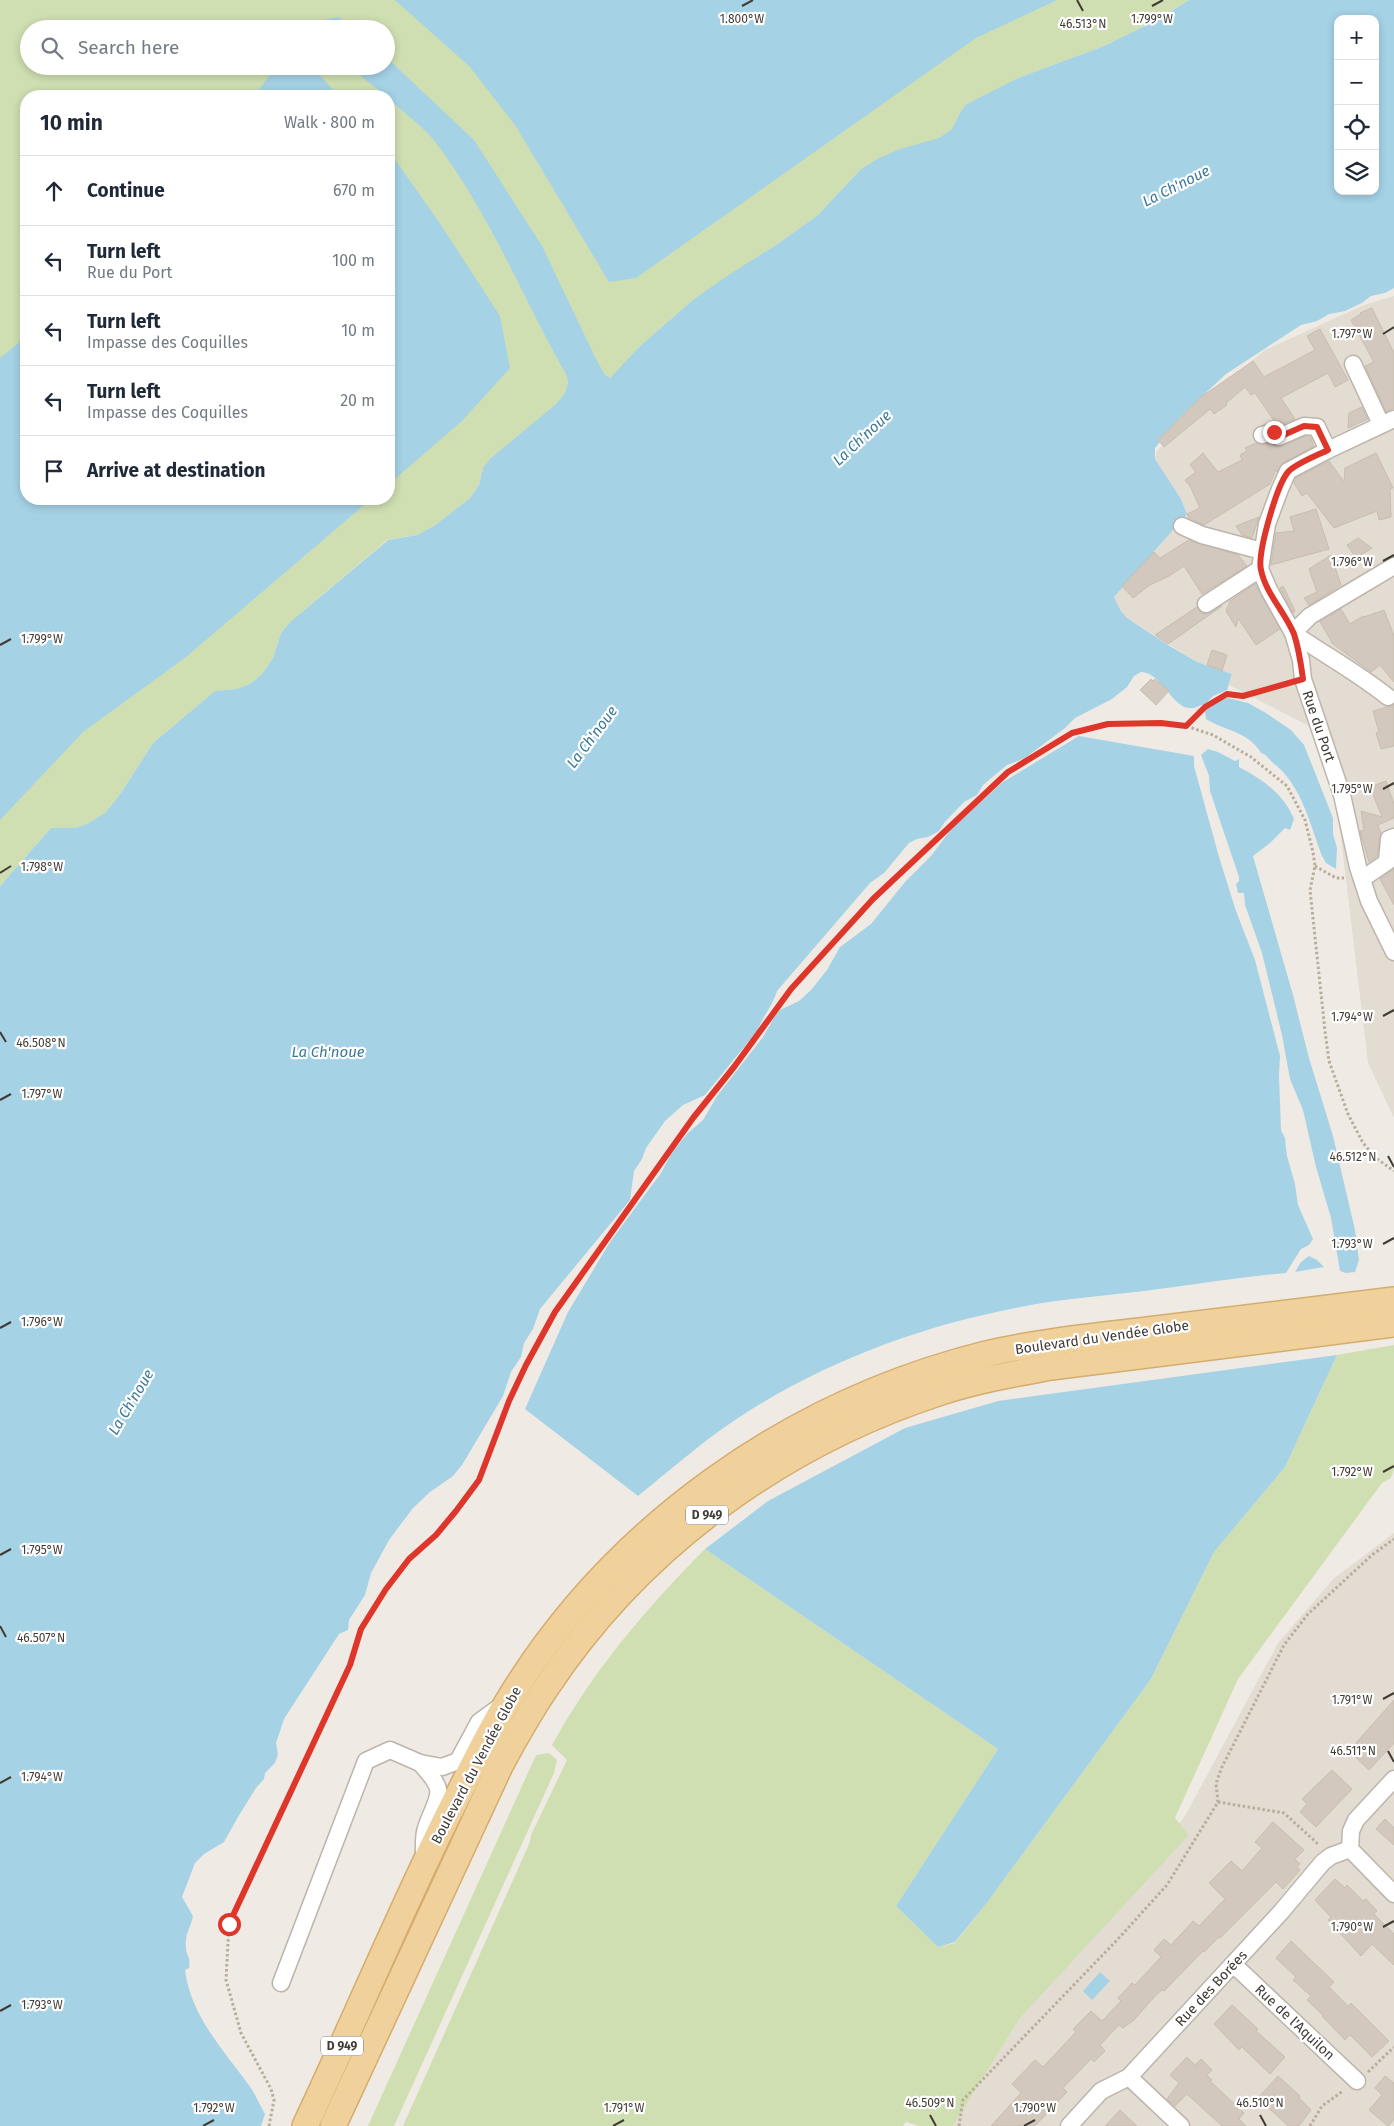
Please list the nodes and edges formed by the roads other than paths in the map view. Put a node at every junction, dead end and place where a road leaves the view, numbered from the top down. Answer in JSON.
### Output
{"nodes":[{"id":1,"x":1353,"y":364,"type":"dead end"},
{"id":2,"x":1387,"y":421,"type":"edge"},
{"id":3,"x":1262,"y":435,"type":"dead end"},
{"id":4,"x":1328,"y":450,"type":"junction"},
{"id":5,"x":1182,"y":526,"type":"dead end"},
{"id":6,"x":1262,"y":551,"type":"junction"},
{"id":7,"x":1394,"y":566,"type":"edge"},
{"id":8,"x":1260,"y":569,"type":"junction"},
{"id":9,"x":1206,"y":604,"type":"dead end"},
{"id":10,"x":1294,"y":633,"type":"junction"},
{"id":11,"x":1388,"y":697,"type":"dead end"},
{"id":12,"x":1394,"y":837,"type":"edge"},
{"id":13,"x":1362,"y":879,"type":"junction"},
{"id":14,"x":1394,"y":952,"type":"edge"},
{"id":15,"x":1394,"y":1300,"type":"edge"},
{"id":16,"x":1394,"y":1324,"type":"edge"},
{"id":17,"x":507,"y":1701,"type":"junction"},
{"id":18,"x":420,"y":1763,"type":"junction"},
{"id":19,"x":1394,"y":1780,"type":"edge"},
{"id":20,"x":1350,"y":1849,"type":"junction"},
{"id":21,"x":423,"y":1866,"type":"junction"},
{"id":22,"x":1394,"y":1894,"type":"edge"},
{"id":23,"x":1233,"y":1964,"type":"junction"},
{"id":24,"x":281,"y":1983,"type":"dead end"},
{"id":25,"x":1129,"y":2077,"type":"junction"},
{"id":26,"x":1357,"y":2081,"type":"dead end"},
{"id":27,"x":305,"y":2126,"type":"edge"},
{"id":28,"x":333,"y":2126,"type":"edge"},
{"id":29,"x":1069,"y":2126,"type":"edge"},
{"id":30,"x":1181,"y":2126,"type":"edge"}],
"edges":[{"from":1,"to":2,"type":"street"},
{"from":2,"to":4,"type":"street"},
{"from":3,"to":4,"type":"street"},
{"from":4,"to":6,"type":"street"},
{"from":5,"to":6,"type":"street"},
{"from":6,"to":8,"type":"street"},
{"from":7,"to":10,"type":"street"},
{"from":8,"to":9,"type":"street"},
{"from":8,"to":10,"type":"street","name":"Rue du Port"},
{"from":10,"to":11,"type":"street"},
{"from":10,"to":13,"type":"street","name":"Rue du Port"},
{"from":12,"to":13,"type":"street"},
{"from":13,"to":14,"type":"street","name":"Rue du Port"},
{"from":15,"to":17,"type":"main road","name":"Boulevard du Vendée Globe","number":"D 949"},
{"from":16,"to":28,"type":"main road","name":"Boulevard du Vendée Globe","number":"D 949"},
{"from":17,"to":18,"type":"street"},
{"from":17,"to":21,"type":"main road","name":"Boulevard du Vendée Globe","number":"D 949"},
{"from":18,"to":21,"type":"street"},
{"from":18,"to":24,"type":"street"},
{"from":19,"to":20,"type":"street"},
{"from":20,"to":22,"type":"street"},
{"from":20,"to":23,"type":"street","name":"Rue des Borées"},
{"from":21,"to":27,"type":"main road","name":"Boulevard du Vendée Globe","number":"D 949"},
{"from":23,"to":25,"type":"street","name":"Rue des Borées"},
{"from":23,"to":26,"type":"street","name":"Rue de l'Aquilon"},
{"from":25,"to":29,"type":"street","name":"Rue des Borées"},
{"from":25,"to":30,"type":"street"}]}
